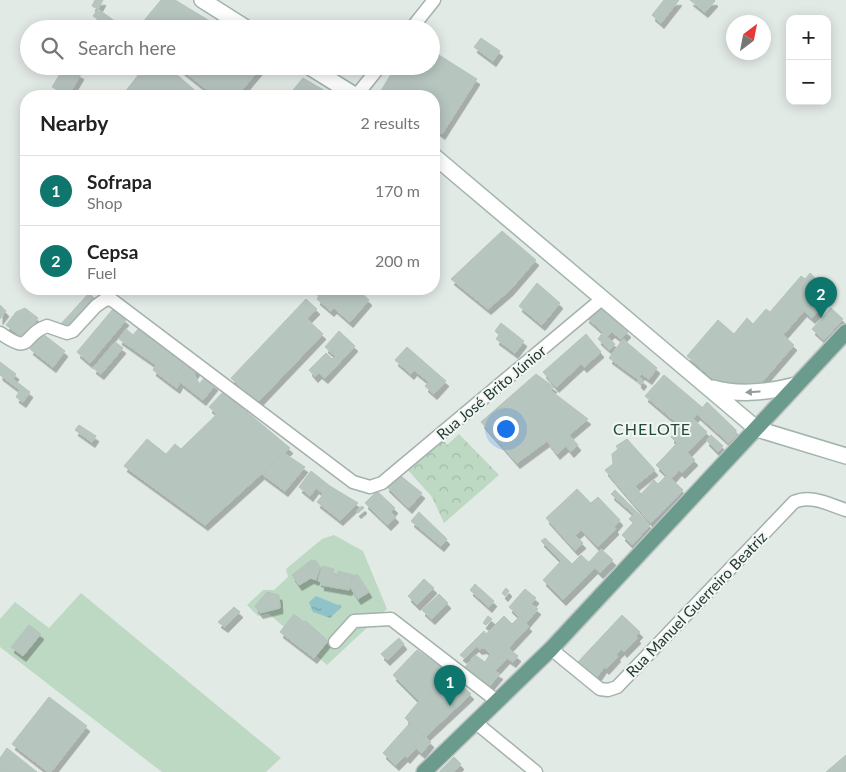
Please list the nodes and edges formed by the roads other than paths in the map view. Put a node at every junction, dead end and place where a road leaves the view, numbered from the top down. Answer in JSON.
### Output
{"nodes":[{"id":1,"x":202,"y":0,"type":"edge"},
{"id":2,"x":434,"y":0,"type":"edge"},
{"id":3,"x":234,"y":20,"type":"edge"},
{"id":4,"x":418,"y":20,"type":"edge"},
{"id":5,"x":322,"y":75,"type":"edge"},
{"id":6,"x":373,"y":75,"type":"edge"},
{"id":7,"x":346,"y":90,"type":"edge"},
{"id":8,"x":361,"y":90,"type":"edge"},
{"id":9,"x":440,"y":161,"type":"edge"},
{"id":10,"x":603,"y":298,"type":"junction"},
{"id":11,"x":846,"y":332,"type":"edge"},
{"id":12,"x":0,"y":333,"type":"edge"},
{"id":13,"x":796,"y":385,"type":"junction"},
{"id":14,"x":710,"y":387,"type":"junction"},
{"id":15,"x":757,"y":429,"type":"junction"},
{"id":16,"x":846,"y":456,"type":"edge"},
{"id":17,"x":846,"y":510,"type":"edge"},
{"id":18,"x":335,"y":642,"type":"dead end"},
{"id":19,"x":551,"y":649,"type":"junction"},
{"id":20,"x":497,"y":701,"type":"junction"},
{"id":21,"x":475,"y":722,"type":"junction"},
{"id":22,"x":424,"y":772,"type":"edge"},
{"id":23,"x":536,"y":772,"type":"edge"}],
"edges":[{"from":1,"to":3,"type":"street"},
{"from":2,"to":4,"type":"street"},
{"from":5,"to":7,"type":"street"},
{"from":6,"to":8,"type":"street"},
{"from":9,"to":10,"type":"street"},
{"from":10,"to":12,"type":"street","name":"Rua José Brito Júnior"},
{"from":10,"to":14,"type":"street"},
{"from":11,"to":13,"type":"main road"},
{"from":13,"to":14,"type":"street","one_way":true},
{"from":13,"to":15,"type":"main road"},
{"from":14,"to":15,"type":"street"},
{"from":15,"to":16,"type":"street"},
{"from":15,"to":19,"type":"main road"},
{"from":17,"to":19,"type":"street","name":"Rua Manuel Guerreiro Beatriz"},
{"from":18,"to":20,"type":"street"},
{"from":19,"to":20,"type":"main road"},
{"from":20,"to":21,"type":"main road"},
{"from":21,"to":22,"type":"main road"},
{"from":21,"to":23,"type":"street"}]}
